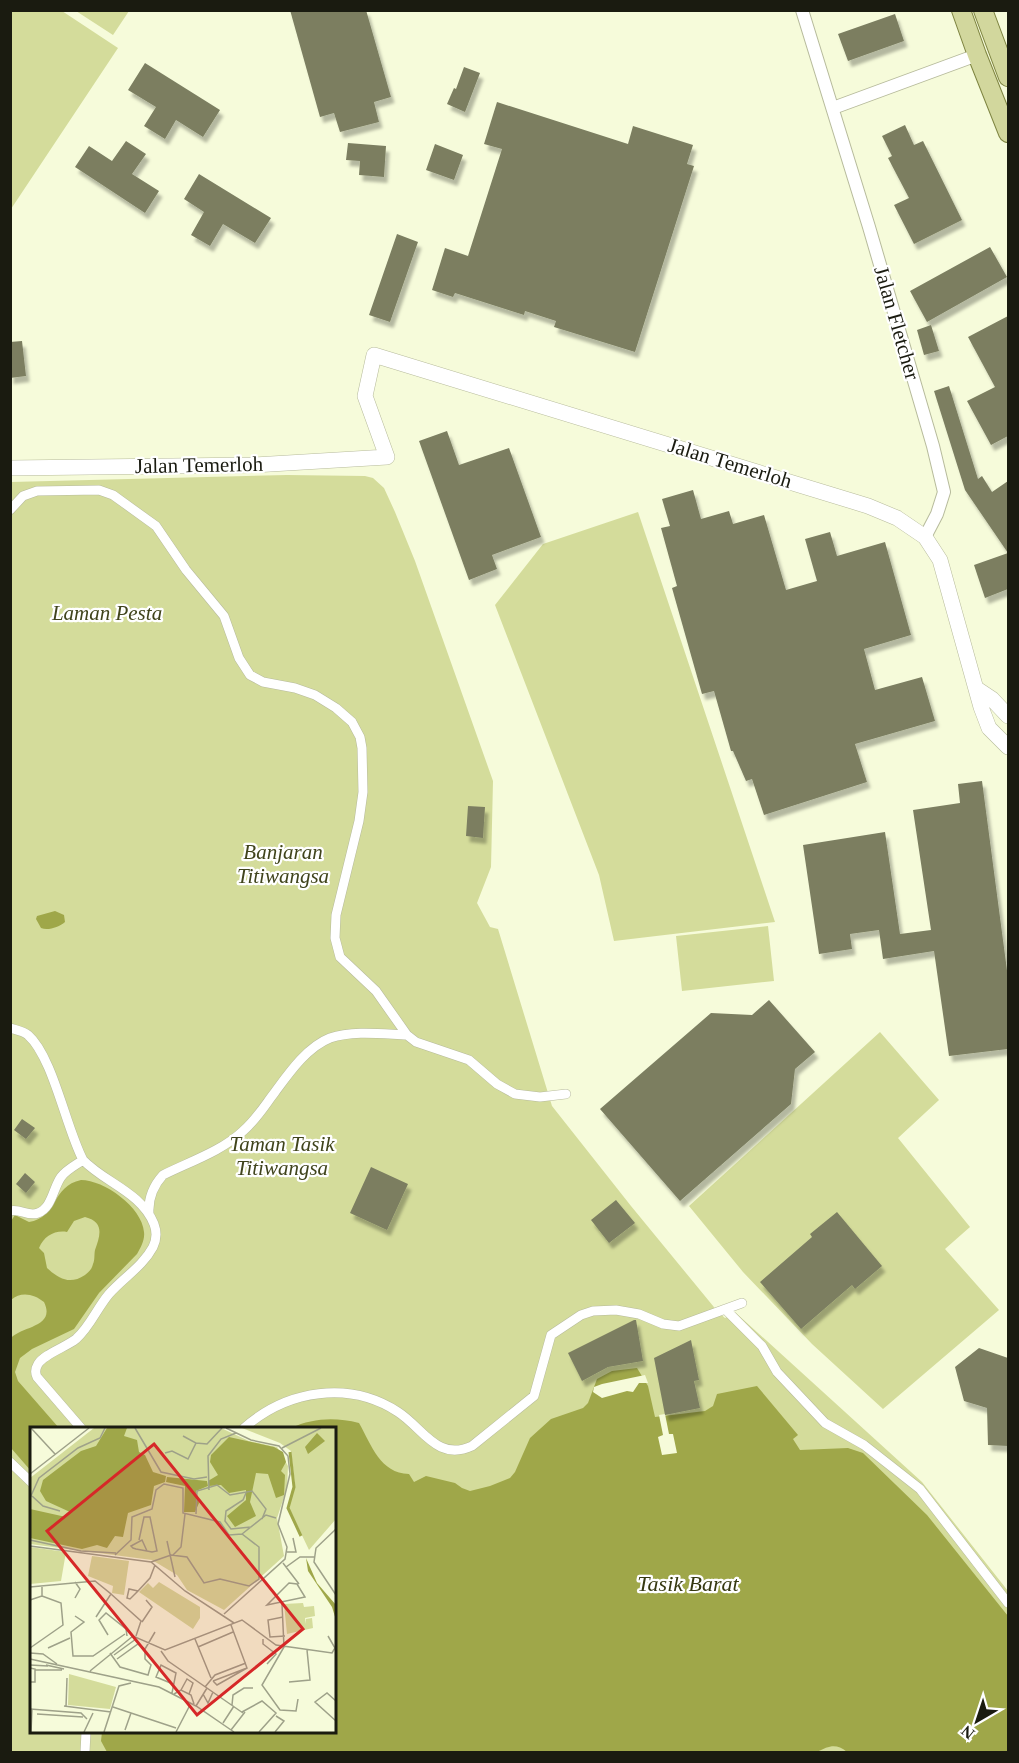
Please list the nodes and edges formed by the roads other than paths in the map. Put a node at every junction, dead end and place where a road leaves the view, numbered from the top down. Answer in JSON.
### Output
{"nodes":[{"id":1,"x":802,"y":10,"type":"edge"},
{"id":2,"x":961,"y":10,"type":"edge"},
{"id":3,"x":983,"y":10,"type":"edge"},
{"id":4,"x":977,"y":55,"type":"junction"},
{"id":5,"x":1008,"y":77,"type":"edge"},
{"id":6,"x":833,"y":108,"type":"junction"},
{"id":7,"x":1008,"y":133,"type":"edge"},
{"id":8,"x":10,"y":468,"type":"edge"},
{"id":9,"x":10,"y":510,"type":"edge"},
{"id":10,"x":925,"y":537,"type":"junction"},
{"id":11,"x":978,"y":689,"type":"junction"},
{"id":12,"x":1008,"y":717,"type":"edge"},
{"id":13,"x":994,"y":733,"type":"junction"},
{"id":14,"x":1008,"y":747,"type":"edge"},
{"id":15,"x":10,"y":1028,"type":"edge"},
{"id":16,"x":407,"y":1035,"type":"junction"},
{"id":17,"x":566,"y":1094,"type":"dead end"},
{"id":18,"x":83,"y":1160,"type":"junction"},
{"id":19,"x":10,"y":1211,"type":"edge"},
{"id":20,"x":149,"y":1214,"type":"junction"},
{"id":21,"x":742,"y":1304,"type":"dead end"},
{"id":22,"x":725,"y":1310,"type":"junction"},
{"id":23,"x":80,"y":1427,"type":"edge"},
{"id":24,"x":245,"y":1427,"type":"edge"},
{"id":25,"x":10,"y":1462,"type":"edge"},
{"id":26,"x":30,"y":1482,"type":"edge"},
{"id":27,"x":1008,"y":1603,"type":"edge"},
{"id":28,"x":86,"y":1733,"type":"edge"},
{"id":29,"x":85,"y":1752,"type":"edge"}],
"edges":[{"from":1,"to":6,"type":"street","name":"Jalan Fletcher"},
{"from":2,"to":4,"type":"main road"},
{"from":3,"to":5,"type":"main road"},
{"from":4,"to":6,"type":"street"},
{"from":4,"to":7,"type":"main road"},
{"from":6,"to":10,"type":"street","name":"Jalan Fletcher"},
{"from":8,"to":10,"type":"street","name":"Jalan Temerloh"},
{"from":9,"to":16,"type":"street"},
{"from":10,"to":11,"type":"street","name":"Jalan Temerloh"},
{"from":11,"to":12,"type":"street"},
{"from":11,"to":13,"type":"street","name":"Jalan Temerloh"},
{"from":12,"to":13,"type":"street"},
{"from":13,"to":14,"type":"street","name":"Jalan Temerloh"},
{"from":15,"to":18,"type":"street"},
{"from":16,"to":17,"type":"street"},
{"from":16,"to":20,"type":"street"},
{"from":18,"to":19,"type":"street"},
{"from":18,"to":20,"type":"street"},
{"from":20,"to":23,"type":"street"},
{"from":21,"to":22,"type":"street"},
{"from":22,"to":24,"type":"street"},
{"from":22,"to":27,"type":"street"},
{"from":25,"to":26,"type":"street"},
{"from":28,"to":29,"type":"street"}]}
